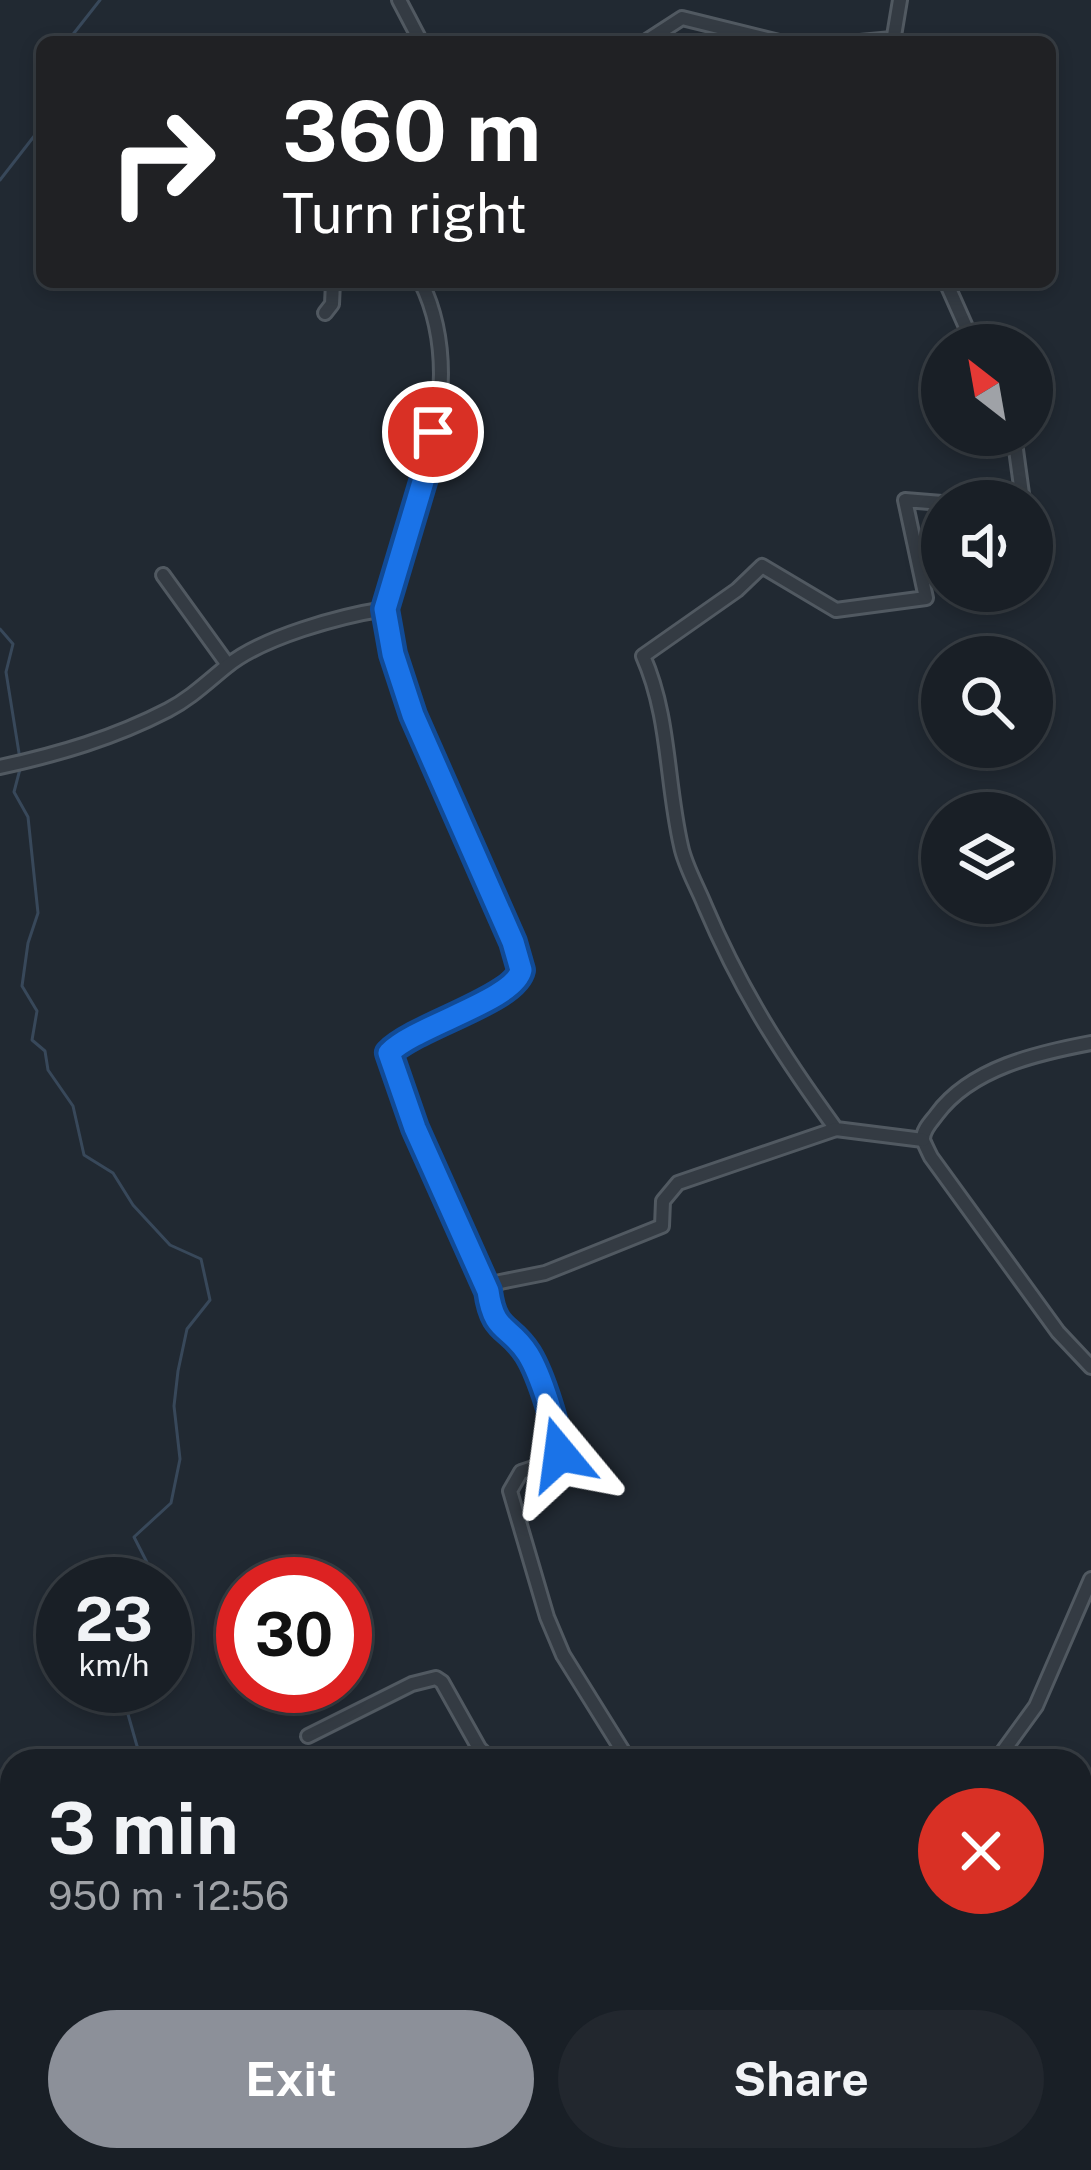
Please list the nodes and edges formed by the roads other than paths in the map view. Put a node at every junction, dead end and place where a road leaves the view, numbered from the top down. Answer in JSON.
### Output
{"nodes":[{"id":1,"x":399,"y":0,"type":"edge"},
{"id":2,"x":900,"y":0,"type":"edge"},
{"id":3,"x":418,"y":36,"type":"edge"},
{"id":4,"x":654,"y":36,"type":"edge"},
{"id":5,"x":755,"y":36,"type":"edge"},
{"id":6,"x":893,"y":36,"type":"edge"},
{"id":7,"x":333,"y":288,"type":"edge"},
{"id":8,"x":423,"y":288,"type":"edge"},
{"id":9,"x":949,"y":288,"type":"edge"},
{"id":10,"x":325,"y":313,"type":"dead end"},
{"id":11,"x":965,"y":324,"type":"edge"},
{"id":12,"x":921,"y":501,"type":"edge"},
{"id":13,"x":163,"y":575,"type":"dead end"},
{"id":14,"x":921,"y":575,"type":"edge"},
{"id":15,"x":921,"y":599,"type":"edge"},
{"id":16,"x":385,"y":609,"type":"junction"},
{"id":17,"x":228,"y":665,"type":"junction"},
{"id":18,"x":0,"y":767,"type":"edge"},
{"id":19,"x":1091,"y":1043,"type":"edge"},
{"id":20,"x":836,"y":1129,"type":"junction"},
{"id":21,"x":923,"y":1140,"type":"junction"},
{"id":22,"x":488,"y":1291,"type":"junction"},
{"id":23,"x":1091,"y":1367,"type":"edge"},
{"id":24,"x":1091,"y":1580,"type":"edge"},
{"id":25,"x":308,"y":1736,"type":"dead end"},
{"id":26,"x":480,"y":1749,"type":"edge"},
{"id":27,"x":621,"y":1749,"type":"edge"},
{"id":28,"x":1004,"y":1749,"type":"edge"}],
"edges":[{"from":1,"to":3,"type":"street"},
{"from":2,"to":6,"type":"street"},
{"from":4,"to":5,"type":"street"},
{"from":7,"to":10,"type":"street"},
{"from":8,"to":16,"type":"street"},
{"from":9,"to":11,"type":"street"},
{"from":12,"to":14,"type":"street"},
{"from":13,"to":17,"type":"street"},
{"from":15,"to":20,"type":"street"},
{"from":16,"to":17,"type":"street"},
{"from":16,"to":22,"type":"street"},
{"from":17,"to":18,"type":"street"},
{"from":19,"to":21,"type":"street"},
{"from":20,"to":21,"type":"street"},
{"from":20,"to":22,"type":"street"},
{"from":21,"to":23,"type":"street"},
{"from":22,"to":27,"type":"street"},
{"from":24,"to":28,"type":"street"},
{"from":25,"to":26,"type":"street"}]}
